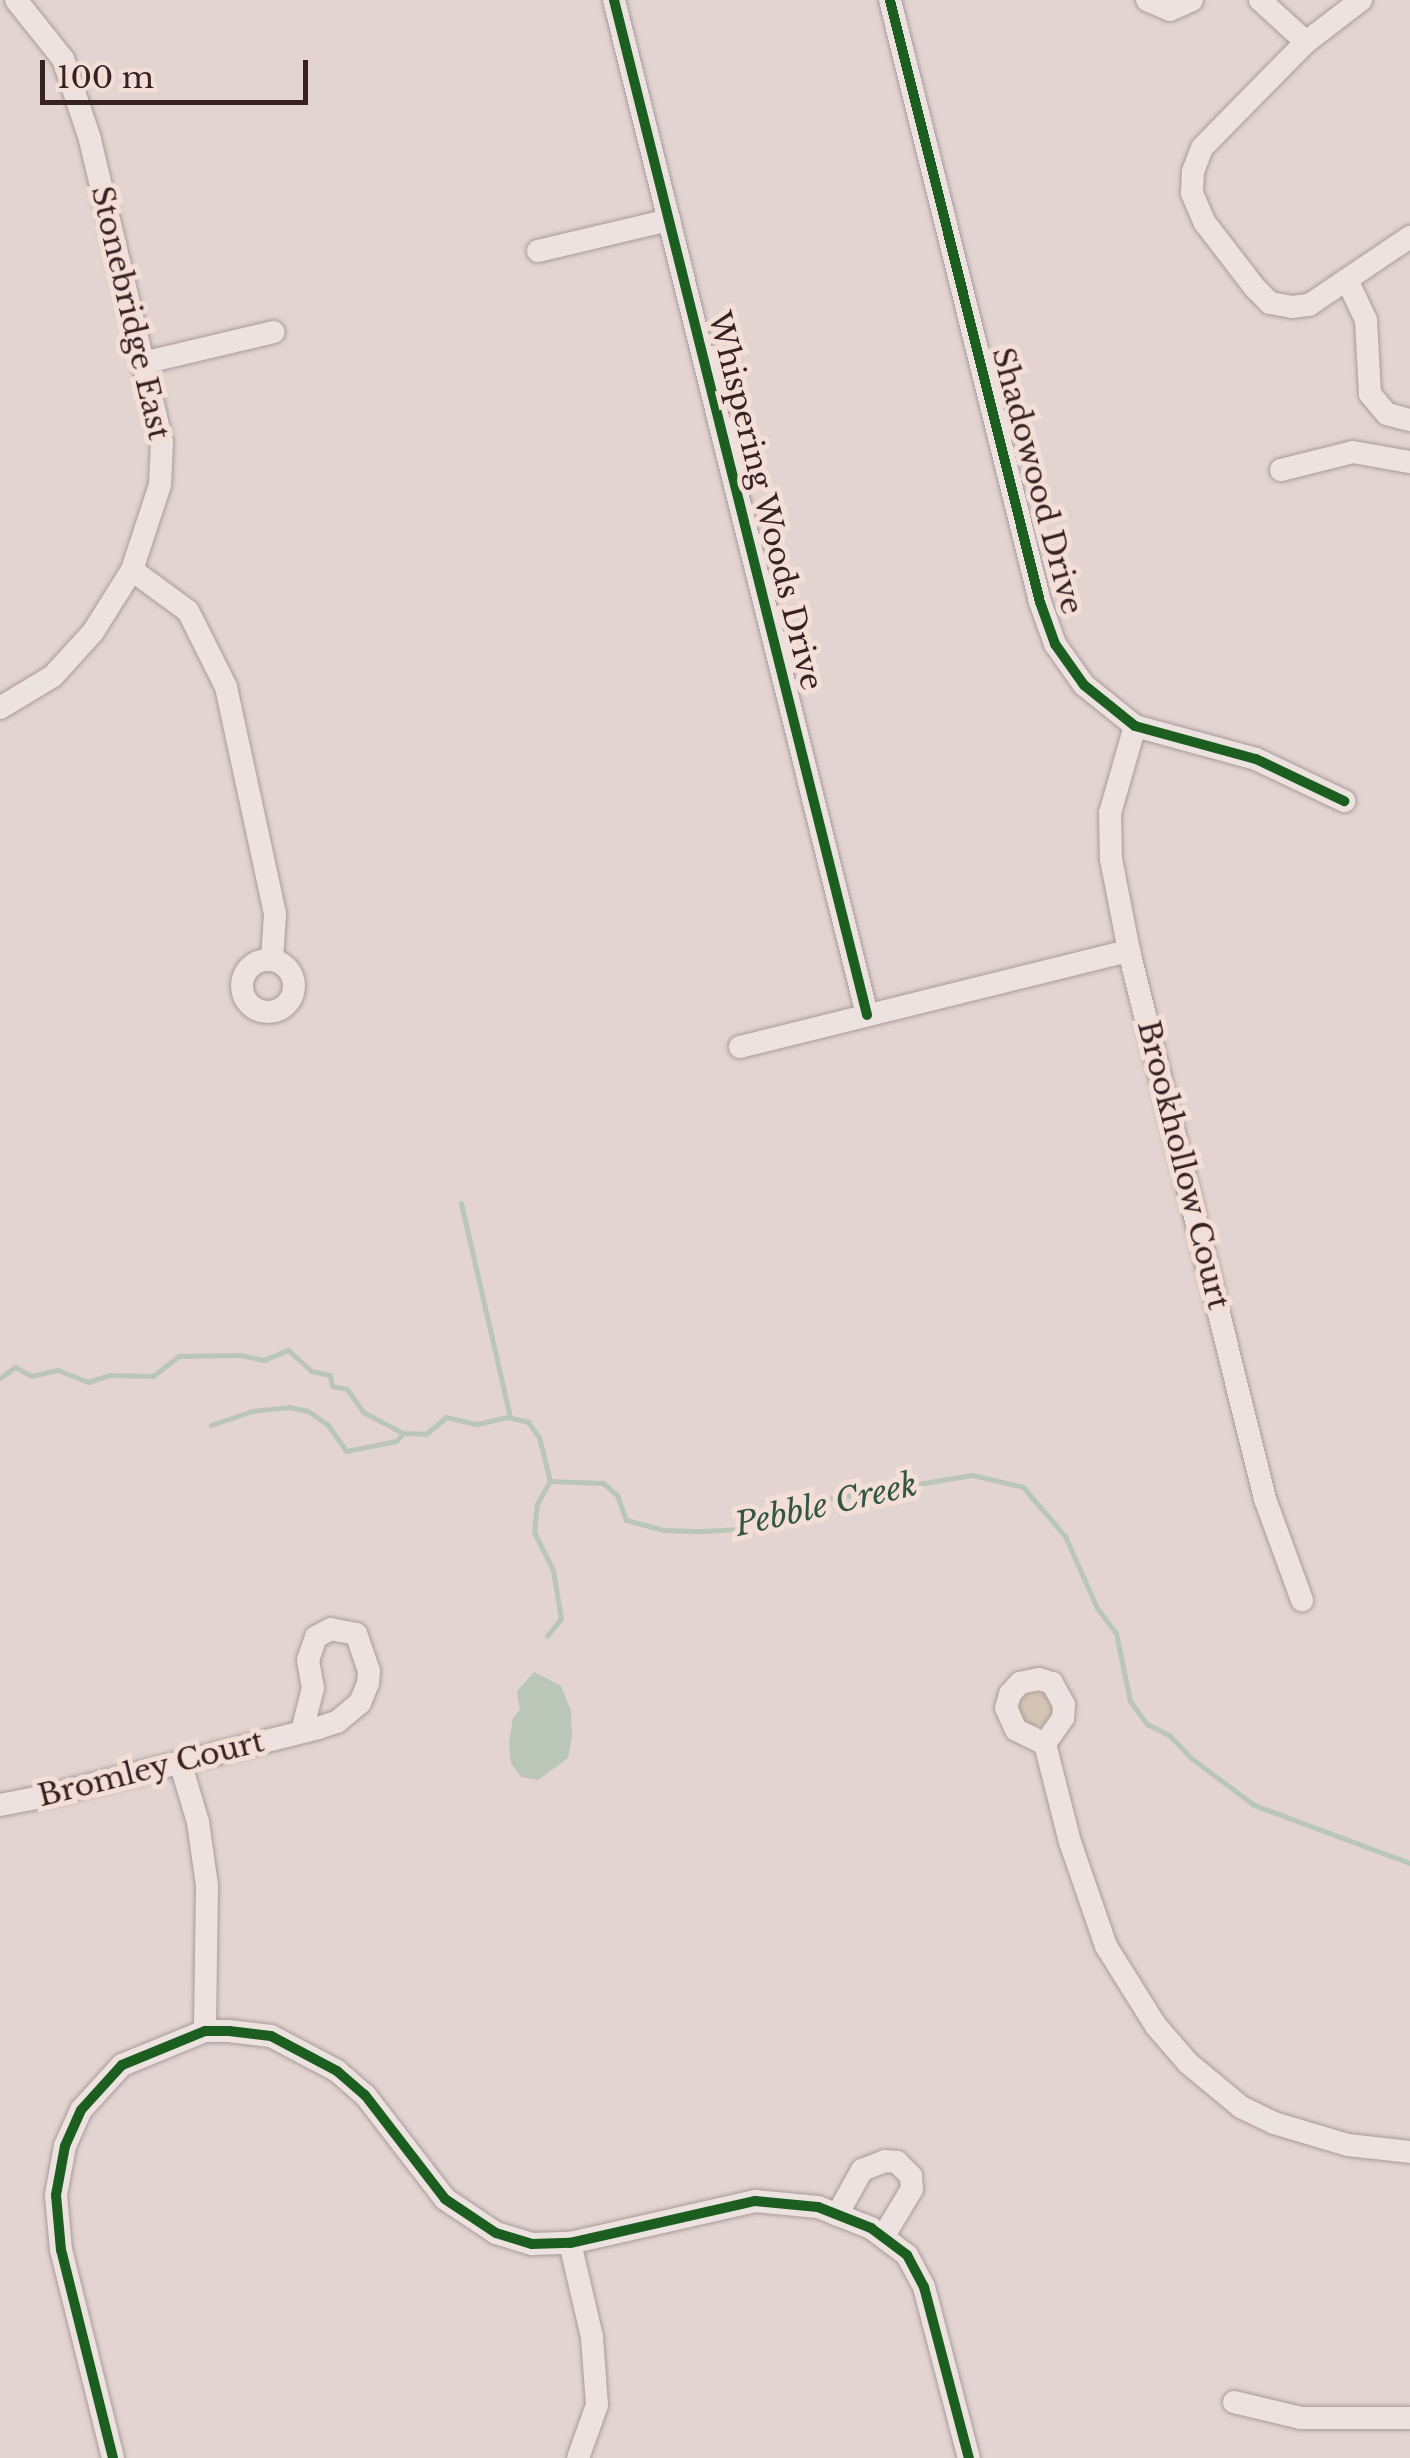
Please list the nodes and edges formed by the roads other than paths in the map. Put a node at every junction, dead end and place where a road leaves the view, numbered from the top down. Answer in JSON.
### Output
{"nodes":[{"id":1,"x":16,"y":0,"type":"edge"},
{"id":2,"x":614,"y":0,"type":"edge"},
{"id":3,"x":890,"y":0,"type":"edge"},
{"id":4,"x":1147,"y":0,"type":"edge"},
{"id":5,"x":1192,"y":0,"type":"edge"},
{"id":6,"x":1260,"y":0,"type":"edge"},
{"id":7,"x":1360,"y":0,"type":"edge"},
{"id":8,"x":1306,"y":42,"type":"junction"},
{"id":9,"x":669,"y":220,"type":"junction"},
{"id":10,"x":1410,"y":238,"type":"edge"},
{"id":11,"x":538,"y":251,"type":"dead end"},
{"id":12,"x":1347,"y":280,"type":"junction"},
{"id":13,"x":274,"y":332,"type":"dead end"},
{"id":14,"x":147,"y":362,"type":"junction"},
{"id":15,"x":1410,"y":420,"type":"edge"},
{"id":16,"x":1410,"y":462,"type":"edge"},
{"id":17,"x":1281,"y":470,"type":"dead end"},
{"id":18,"x":132,"y":570,"type":"junction"},
{"id":19,"x":0,"y":708,"type":"edge"},
{"id":20,"x":1135,"y":726,"type":"junction"},
{"id":21,"x":1344,"y":801,"type":"dead end"},
{"id":22,"x":1129,"y":950,"type":"junction"},
{"id":23,"x":272,"y":960,"type":"dead end"},
{"id":24,"x":868,"y":1015,"type":"junction"},
{"id":25,"x":740,"y":1047,"type":"dead end"},
{"id":26,"x":1302,"y":1600,"type":"dead end"},
{"id":27,"x":302,"y":1731,"type":"dead end"},
{"id":28,"x":1045,"y":1744,"type":"dead end"},
{"id":29,"x":180,"y":1762,"type":"junction"},
{"id":30,"x":0,"y":1805,"type":"edge"},
{"id":31,"x":205,"y":2031,"type":"junction"},
{"id":32,"x":1410,"y":2152,"type":"edge"},
{"id":33,"x":837,"y":2215,"type":"junction"},
{"id":34,"x":882,"y":2237,"type":"junction"},
{"id":35,"x":570,"y":2243,"type":"junction"},
{"id":36,"x":1234,"y":2402,"type":"dead end"},
{"id":37,"x":1410,"y":2418,"type":"edge"},
{"id":38,"x":113,"y":2458,"type":"edge"},
{"id":39,"x":578,"y":2458,"type":"edge"},
{"id":40,"x":969,"y":2458,"type":"edge"}],
"edges":[{"from":1,"to":14,"type":"street","name":"Stonebridge East"},
{"from":2,"to":9,"type":"street","name":"Whispering Woods Drive"},
{"from":3,"to":20,"type":"street","name":"Shadowood Drive"},
{"from":4,"to":5,"type":"street"},
{"from":6,"to":8,"type":"street"},
{"from":7,"to":8,"type":"street"},
{"from":8,"to":12,"type":"street"},
{"from":9,"to":11,"type":"street"},
{"from":9,"to":24,"type":"street","name":"Whispering Woods Drive"},
{"from":10,"to":12,"type":"street"},
{"from":12,"to":15,"type":"street"},
{"from":13,"to":14,"type":"street"},
{"from":14,"to":18,"type":"street","name":"Stonebridge East"},
{"from":16,"to":17,"type":"street"},
{"from":18,"to":19,"type":"street","name":"Stonebridge East"},
{"from":18,"to":23,"type":"street"},
{"from":20,"to":21,"type":"street","name":"Shadowood Drive"},
{"from":20,"to":22,"type":"street","name":"Brookhollow Court"},
{"from":22,"to":24,"type":"street"},
{"from":22,"to":26,"type":"street","name":"Brookhollow Court"},
{"from":24,"to":25,"type":"street"},
{"from":27,"to":29,"type":"street","name":"Bromley Court"},
{"from":28,"to":32,"type":"street"},
{"from":29,"to":30,"type":"street","name":"Bromley Court"},
{"from":29,"to":31,"type":"street"},
{"from":31,"to":35,"type":"street"},
{"from":31,"to":38,"type":"street"},
{"from":33,"to":34,"type":"street"},
{"from":33,"to":34,"type":"street"},
{"from":33,"to":35,"type":"street"},
{"from":34,"to":40,"type":"street"},
{"from":35,"to":39,"type":"street"},
{"from":36,"to":37,"type":"street"}]}
